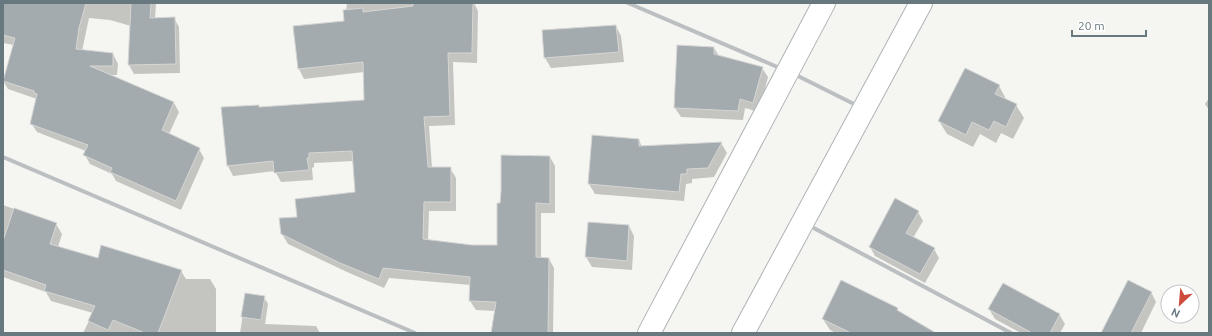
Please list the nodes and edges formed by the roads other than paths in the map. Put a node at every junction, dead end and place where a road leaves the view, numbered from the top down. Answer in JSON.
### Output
{"nodes":[{"id":1,"x":628,"y":3,"type":"edge"},
{"id":2,"x":824,"y":3,"type":"edge"},
{"id":3,"x":921,"y":3,"type":"edge"},
{"id":4,"x":788,"y":72,"type":"junction"},
{"id":5,"x":864,"y":108,"type":"junction"},
{"id":6,"x":3,"y":157,"type":"edge"},
{"id":7,"x":802,"y":222,"type":"junction"},
{"id":8,"x":415,"y":333,"type":"edge"},
{"id":9,"x":649,"y":333,"type":"edge"},
{"id":10,"x":742,"y":333,"type":"edge"},
{"id":11,"x":1011,"y":333,"type":"edge"}],
"edges":[{"from":1,"to":4,"type":"street"},
{"from":2,"to":4,"type":"main road"},
{"from":3,"to":5,"type":"main road"},
{"from":4,"to":5,"type":"street"},
{"from":4,"to":9,"type":"main road"},
{"from":5,"to":7,"type":"main road"},
{"from":6,"to":8,"type":"street"},
{"from":7,"to":10,"type":"main road"},
{"from":7,"to":11,"type":"street"}]}
